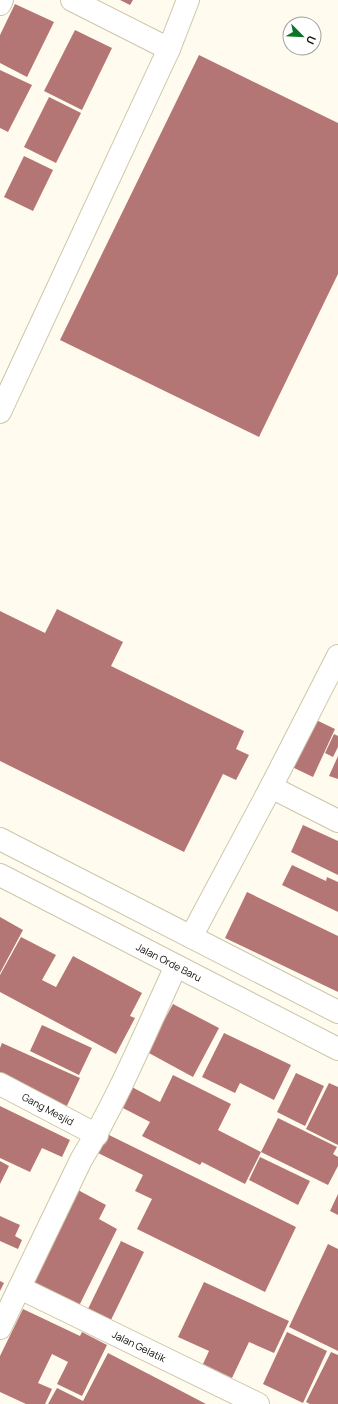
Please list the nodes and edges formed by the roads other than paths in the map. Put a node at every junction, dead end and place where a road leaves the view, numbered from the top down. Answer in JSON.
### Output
{"nodes":[{"id":1,"x":2,"y":0,"type":"edge"},
{"id":2,"x":72,"y":0,"type":"edge"},
{"id":3,"x":188,"y":0,"type":"edge"},
{"id":4,"x":0,"y":4,"type":"edge"},
{"id":5,"x":169,"y":49,"type":"junction"},
{"id":6,"x":0,"y":412,"type":"edge"},
{"id":7,"x":338,"y":656,"type":"edge"},
{"id":8,"x":271,"y":788,"type":"junction"},
{"id":9,"x":338,"y":821,"type":"edge"},
{"id":10,"x":0,"y":839,"type":"edge"},
{"id":11,"x":0,"y":875,"type":"edge"},
{"id":12,"x":191,"y":937,"type":"junction"},
{"id":13,"x":176,"y":966,"type":"junction"},
{"id":14,"x":338,"y":1012,"type":"edge"},
{"id":15,"x":338,"y":1049,"type":"edge"},
{"id":16,"x":0,"y":1084,"type":"edge"},
{"id":17,"x":97,"y":1134,"type":"junction"},
{"id":18,"x":20,"y":1288,"type":"junction"},
{"id":19,"x":0,"y":1328,"type":"edge"},
{"id":20,"x":258,"y":1404,"type":"edge"}],
"edges":[{"from":1,"to":4,"type":"street"},
{"from":2,"to":5,"type":"street"},
{"from":3,"to":5,"type":"street"},
{"from":5,"to":6,"type":"street"},
{"from":7,"to":8,"type":"street"},
{"from":8,"to":9,"type":"street"},
{"from":8,"to":12,"type":"street"},
{"from":10,"to":12,"type":"street"},
{"from":11,"to":13,"type":"street","name":"Jalan Orde Baru"},
{"from":12,"to":14,"type":"street"},
{"from":13,"to":15,"type":"street","name":"Jalan Orde Baru"},
{"from":13,"to":17,"type":"street"},
{"from":16,"to":17,"type":"street","name":"Gang Mesjid"},
{"from":17,"to":18,"type":"street"},
{"from":18,"to":19,"type":"street"},
{"from":18,"to":20,"type":"street","name":"Jalan Gelatik"}]}
